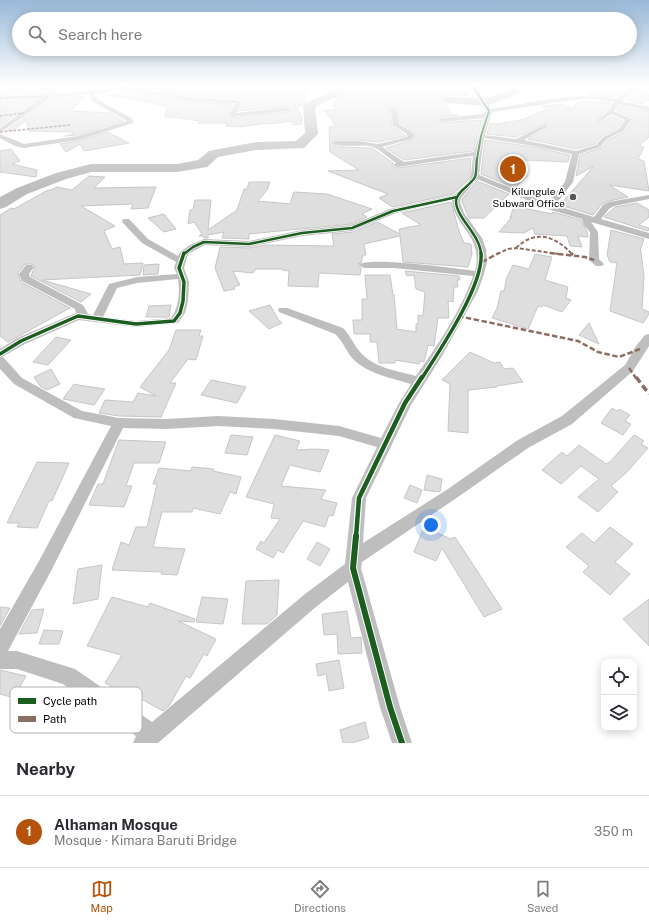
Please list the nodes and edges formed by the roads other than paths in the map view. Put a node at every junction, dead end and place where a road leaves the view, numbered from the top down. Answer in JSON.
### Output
{"nodes":[{"id":1,"x":15,"y":120,"type":"edge"},
{"id":2,"x":129,"y":120,"type":"edge"},
{"id":3,"x":395,"y":120,"type":"edge"},
{"id":4,"x":484,"y":120,"type":"edge"},
{"id":5,"x":628,"y":120,"type":"edge"},
{"id":6,"x":544,"y":126,"type":"dead end"},
{"id":7,"x":0,"y":131,"type":"edge"},
{"id":8,"x":0,"y":136,"type":"edge"},
{"id":9,"x":481,"y":136,"type":"junction"},
{"id":10,"x":517,"y":141,"type":"junction"},
{"id":11,"x":336,"y":143,"type":"dead end"},
{"id":12,"x":378,"y":146,"type":"junction"},
{"id":13,"x":576,"y":152,"type":"junction"},
{"id":14,"x":477,"y":154,"type":"junction"},
{"id":15,"x":475,"y":176,"type":"junction"},
{"id":16,"x":457,"y":197,"type":"junction"},
{"id":17,"x":649,"y":197,"type":"edge"},
{"id":18,"x":554,"y":208,"type":"junction"},
{"id":19,"x":586,"y":218,"type":"junction"},
{"id":20,"x":596,"y":220,"type":"junction"},
{"id":21,"x":126,"y":221,"type":"dead end"},
{"id":22,"x":649,"y":236,"type":"edge"},
{"id":23,"x":181,"y":261,"type":"junction"},
{"id":24,"x":599,"y":264,"type":"dead end"},
{"id":25,"x":364,"y":265,"type":"dead end"},
{"id":26,"x":29,"y":267,"type":"dead end"},
{"id":27,"x":478,"y":274,"type":"junction"},
{"id":28,"x":183,"y":276,"type":"junction"},
{"id":29,"x":283,"y":310,"type":"dead end"},
{"id":30,"x":83,"y":316,"type":"junction"},
{"id":31,"x":97,"y":319,"type":"junction"},
{"id":32,"x":649,"y":338,"type":"edge"},
{"id":33,"x":0,"y":354,"type":"edge"},
{"id":34,"x":0,"y":361,"type":"edge"},
{"id":35,"x":420,"y":382,"type":"junction"},
{"id":36,"x":119,"y":423,"type":"junction"},
{"id":37,"x":384,"y":444,"type":"junction"},
{"id":38,"x":353,"y":564,"type":"junction"},
{"id":39,"x":0,"y":647,"type":"edge"},
{"id":40,"x":0,"y":660,"type":"edge"},
{"id":41,"x":84,"y":687,"type":"edge"},
{"id":42,"x":147,"y":739,"type":"edge"},
{"id":43,"x":402,"y":743,"type":"edge"}],
"edges":[{"from":1,"to":7,"type":"street"},
{"from":2,"to":8,"type":"street"},
{"from":3,"to":12,"type":"street"},
{"from":4,"to":9,"type":"street"},
{"from":5,"to":13,"type":"street"},
{"from":6,"to":10,"type":"street"},
{"from":9,"to":10,"type":"street"},
{"from":9,"to":14,"type":"street"},
{"from":10,"to":13,"type":"street"},
{"from":11,"to":12,"type":"street"},
{"from":12,"to":14,"type":"street"},
{"from":13,"to":18,"type":"street"},
{"from":14,"to":15,"type":"street"},
{"from":15,"to":16,"type":"street"},
{"from":15,"to":18,"type":"street"},
{"from":16,"to":23,"type":"street"},
{"from":16,"to":27,"type":"street"},
{"from":17,"to":20,"type":"street"},
{"from":18,"to":19,"type":"street"},
{"from":19,"to":20,"type":"street"},
{"from":19,"to":24,"type":"street"},
{"from":20,"to":22,"type":"street"},
{"from":21,"to":23,"type":"street"},
{"from":23,"to":28,"type":"street"},
{"from":25,"to":27,"type":"street"},
{"from":26,"to":30,"type":"street"},
{"from":27,"to":35,"type":"street"},
{"from":28,"to":31,"type":"street"},
{"from":28,"to":31,"type":"street"},
{"from":29,"to":35,"type":"street"},
{"from":30,"to":31,"type":"street"},
{"from":30,"to":33,"type":"street"},
{"from":32,"to":38,"type":"street"},
{"from":34,"to":36,"type":"street"},
{"from":35,"to":37,"type":"street"},
{"from":36,"to":37,"type":"street"},
{"from":36,"to":39,"type":"street"},
{"from":37,"to":38,"type":"street"},
{"from":38,"to":42,"type":"street"},
{"from":38,"to":43,"type":"street"},
{"from":40,"to":41,"type":"street"}]}
